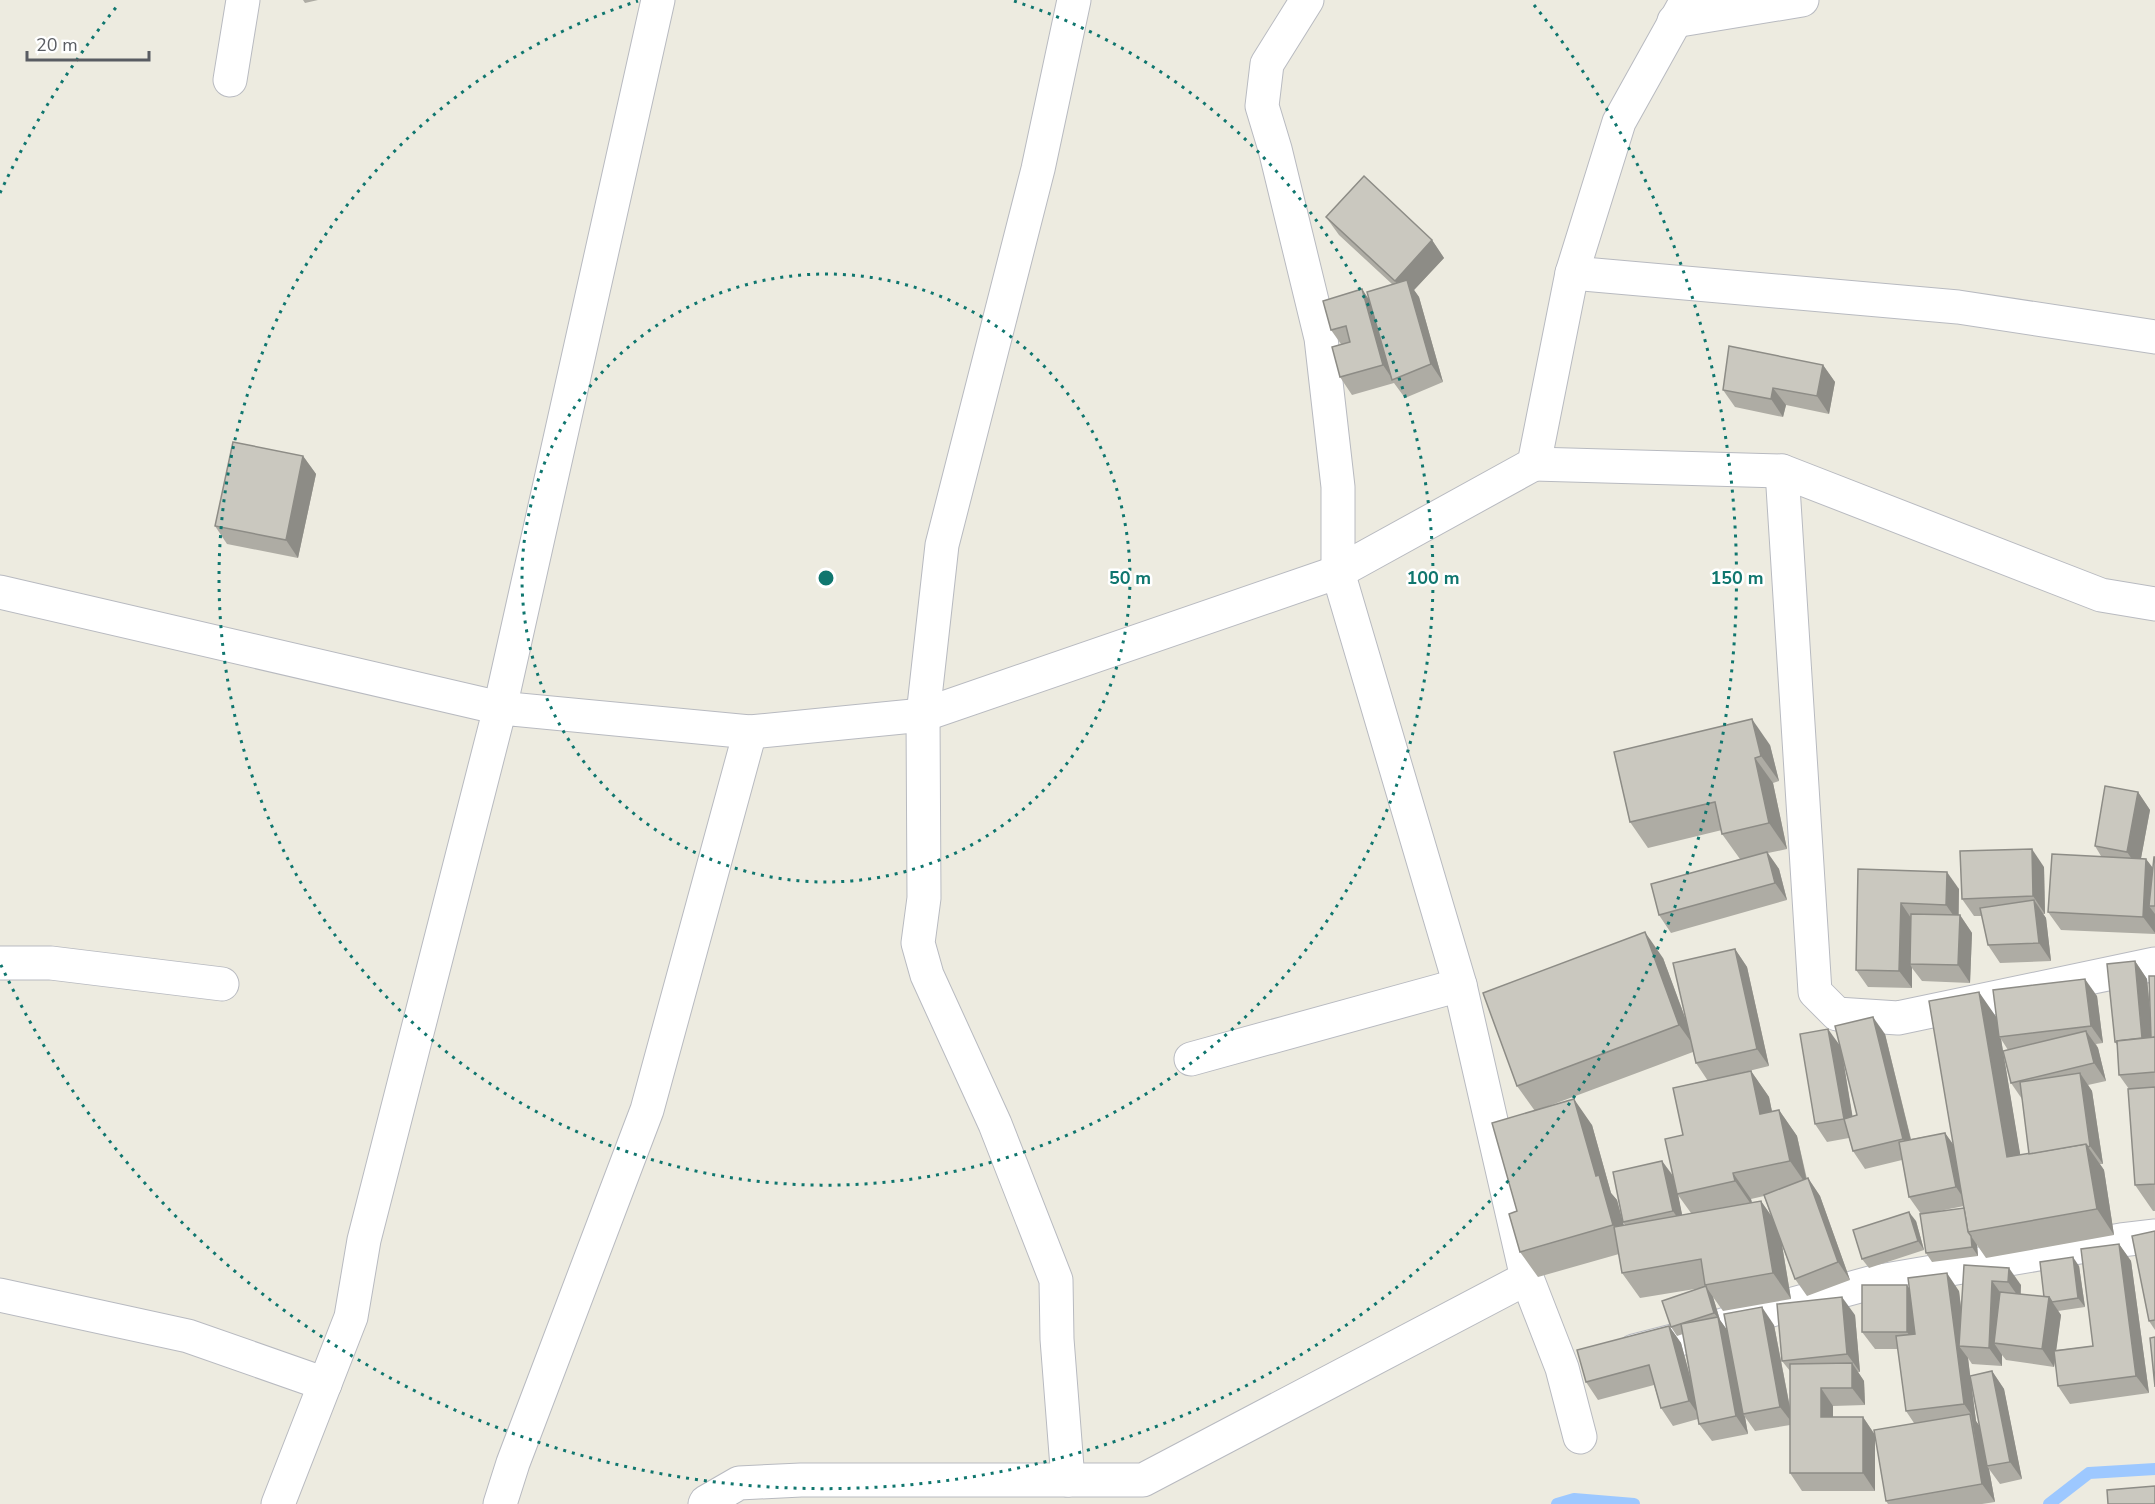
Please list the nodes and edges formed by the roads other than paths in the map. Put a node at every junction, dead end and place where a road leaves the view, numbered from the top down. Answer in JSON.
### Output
{"nodes":[{"id":1,"x":243,"y":0,"type":"edge"},
{"id":2,"x":658,"y":0,"type":"edge"},
{"id":3,"x":1074,"y":0,"type":"edge"},
{"id":4,"x":1307,"y":0,"type":"edge"},
{"id":5,"x":1802,"y":0,"type":"edge"},
{"id":6,"x":1680,"y":10,"type":"edge"},
{"id":7,"x":230,"y":80,"type":"dead end"},
{"id":8,"x":1572,"y":273,"type":"junction"},
{"id":9,"x":2155,"y":337,"type":"edge"},
{"id":10,"x":1534,"y":464,"type":"junction"},
{"id":11,"x":1782,"y":471,"type":"junction"},
{"id":12,"x":1338,"y":572,"type":"junction"},
{"id":13,"x":0,"y":592,"type":"edge"},
{"id":14,"x":2155,"y":604,"type":"edge"},
{"id":15,"x":500,"y":708,"type":"junction"},
{"id":16,"x":923,"y":715,"type":"junction"},
{"id":17,"x":750,"y":732,"type":"junction"},
{"id":18,"x":0,"y":963,"type":"edge"},
{"id":19,"x":2155,"y":964,"type":"edge"},
{"id":20,"x":222,"y":984,"type":"dead end"},
{"id":21,"x":1460,"y":985,"type":"junction"},
{"id":22,"x":1191,"y":1059,"type":"dead end"},
{"id":23,"x":2155,"y":1236,"type":"edge"},
{"id":24,"x":1527,"y":1278,"type":"junction"},
{"id":25,"x":0,"y":1295,"type":"edge"},
{"id":26,"x":1562,"y":1368,"type":"junction"},
{"id":27,"x":325,"y":1384,"type":"junction"},
{"id":28,"x":1580,"y":1437,"type":"dead end"},
{"id":29,"x":1068,"y":1480,"type":"junction"},
{"id":30,"x":1147,"y":1492,"type":"edge"},
{"id":31,"x":278,"y":1504,"type":"edge"},
{"id":32,"x":500,"y":1504,"type":"edge"},
{"id":33,"x":705,"y":1504,"type":"edge"}],
"edges":[{"from":1,"to":7,"type":"street"},
{"from":2,"to":15,"type":"street"},
{"from":3,"to":16,"type":"street"},
{"from":4,"to":12,"type":"street"},
{"from":5,"to":6,"type":"street"},
{"from":6,"to":8,"type":"street"},
{"from":8,"to":9,"type":"street"},
{"from":8,"to":10,"type":"street"},
{"from":10,"to":11,"type":"street"},
{"from":10,"to":12,"type":"street"},
{"from":11,"to":14,"type":"street"},
{"from":11,"to":19,"type":"street"},
{"from":12,"to":16,"type":"street"},
{"from":12,"to":21,"type":"street"},
{"from":13,"to":15,"type":"street"},
{"from":15,"to":17,"type":"street"},
{"from":15,"to":27,"type":"street"},
{"from":16,"to":17,"type":"street"},
{"from":16,"to":29,"type":"street"},
{"from":17,"to":32,"type":"street"},
{"from":18,"to":20,"type":"street"},
{"from":21,"to":22,"type":"street"},
{"from":21,"to":24,"type":"street"},
{"from":23,"to":26,"type":"street"},
{"from":24,"to":26,"type":"street"},
{"from":24,"to":30,"type":"street"},
{"from":25,"to":27,"type":"street"},
{"from":26,"to":28,"type":"street"},
{"from":27,"to":31,"type":"street"},
{"from":29,"to":30,"type":"street"},
{"from":29,"to":33,"type":"street"}]}
